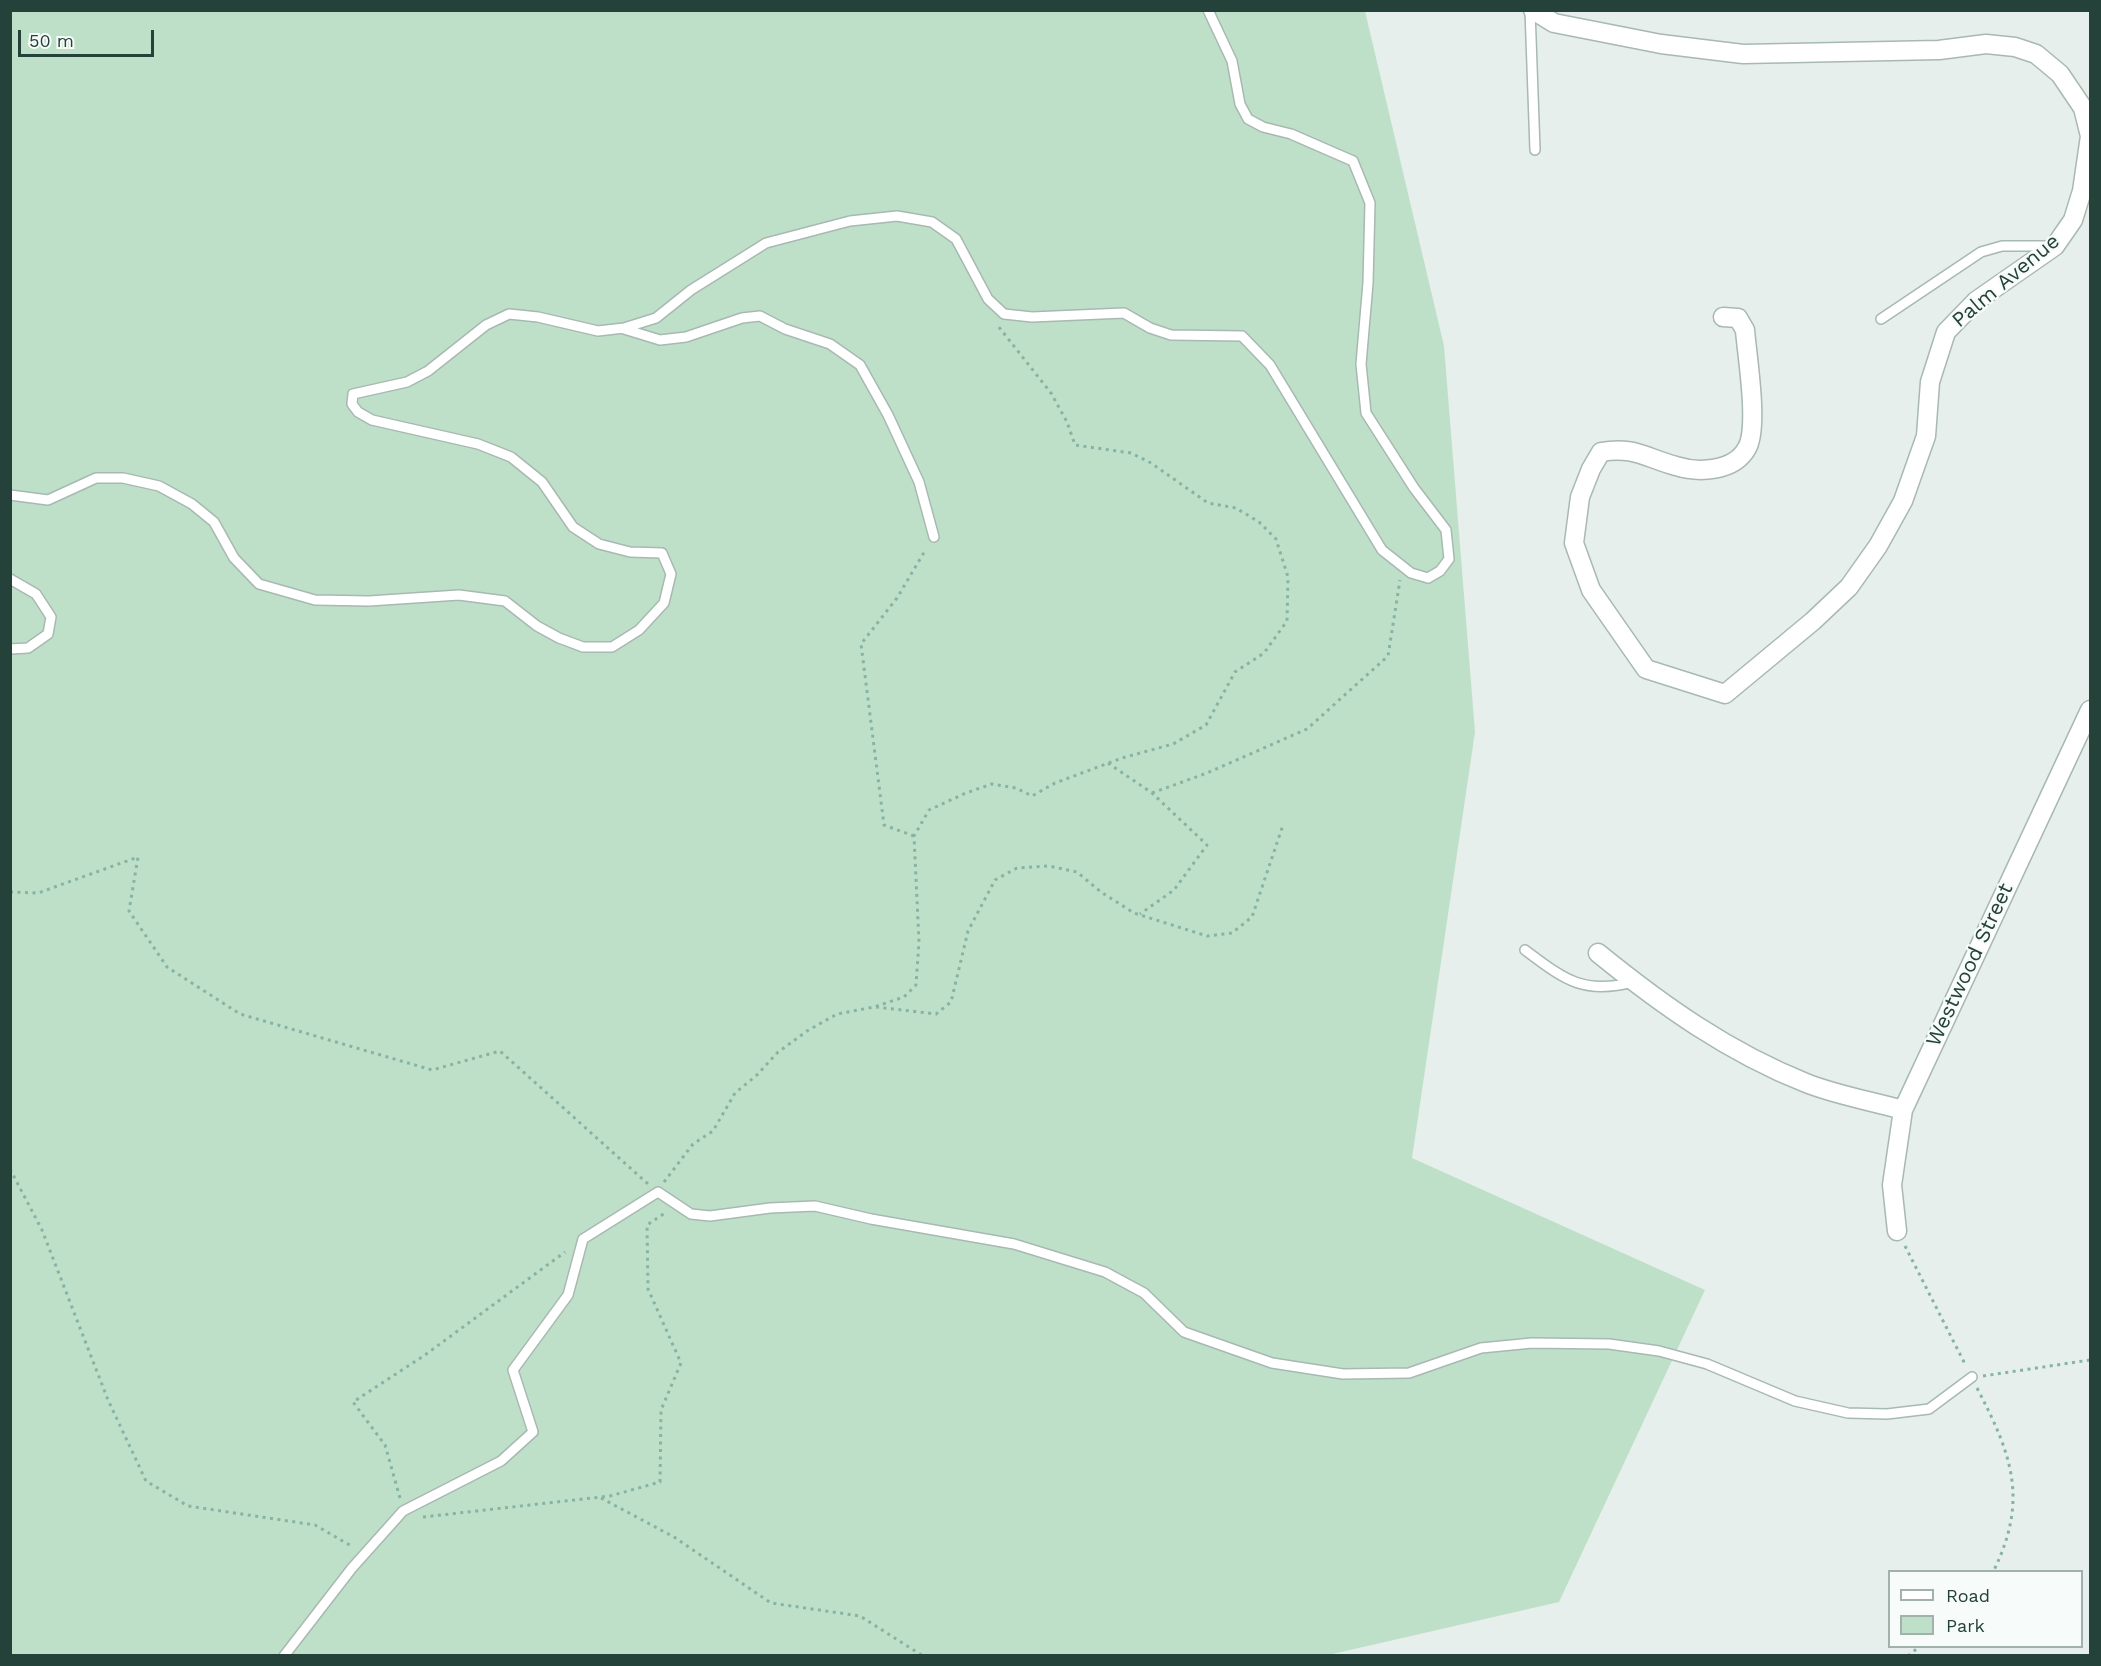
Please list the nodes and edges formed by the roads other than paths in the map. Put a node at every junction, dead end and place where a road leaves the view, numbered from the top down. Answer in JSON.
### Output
{"nodes":[{"id":1,"x":1208,"y":10,"type":"edge"},
{"id":2,"x":1532,"y":10,"type":"edge"},
{"id":3,"x":2090,"y":136,"type":"edge"},
{"id":4,"x":1535,"y":150,"type":"dead end"},
{"id":5,"x":2055,"y":246,"type":"junction"},
{"id":6,"x":1723,"y":317,"type":"dead end"},
{"id":7,"x":1881,"y":319,"type":"dead end"},
{"id":8,"x":624,"y":328,"type":"junction"},
{"id":9,"x":10,"y":495,"type":"edge"},
{"id":10,"x":934,"y":537,"type":"road end"},
{"id":11,"x":10,"y":579,"type":"edge"},
{"id":12,"x":10,"y":649,"type":"edge"},
{"id":13,"x":2091,"y":710,"type":"edge"},
{"id":14,"x":1525,"y":950,"type":"dead end"},
{"id":15,"x":1598,"y":953,"type":"dead end"},
{"id":16,"x":1634,"y":982,"type":"junction"},
{"id":17,"x":1902,"y":1110,"type":"junction"},
{"id":18,"x":1897,"y":1231,"type":"road end"},
{"id":19,"x":1972,"y":1377,"type":"road end"},
{"id":20,"x":284,"y":1656,"type":"edge"}],
"edges":[{"from":1,"to":8,"type":"lane"},
{"from":2,"to":3,"type":"street","name":"Palm Avenue"},
{"from":2,"to":4,"type":"lane"},
{"from":3,"to":5,"type":"street","name":"Palm Avenue"},
{"from":5,"to":6,"type":"street","name":"Palm Avenue"},
{"from":5,"to":7,"type":"lane"},
{"from":8,"to":9,"type":"lane"},
{"from":8,"to":10,"type":"lane"},
{"from":11,"to":12,"type":"lane"},
{"from":13,"to":17,"type":"street","name":"Westwood Street"},
{"from":14,"to":16,"type":"lane"},
{"from":15,"to":16,"type":"street"},
{"from":16,"to":17,"type":"street"},
{"from":17,"to":18,"type":"street","name":"Westwood Street"},
{"from":19,"to":20,"type":"lane"}]}
